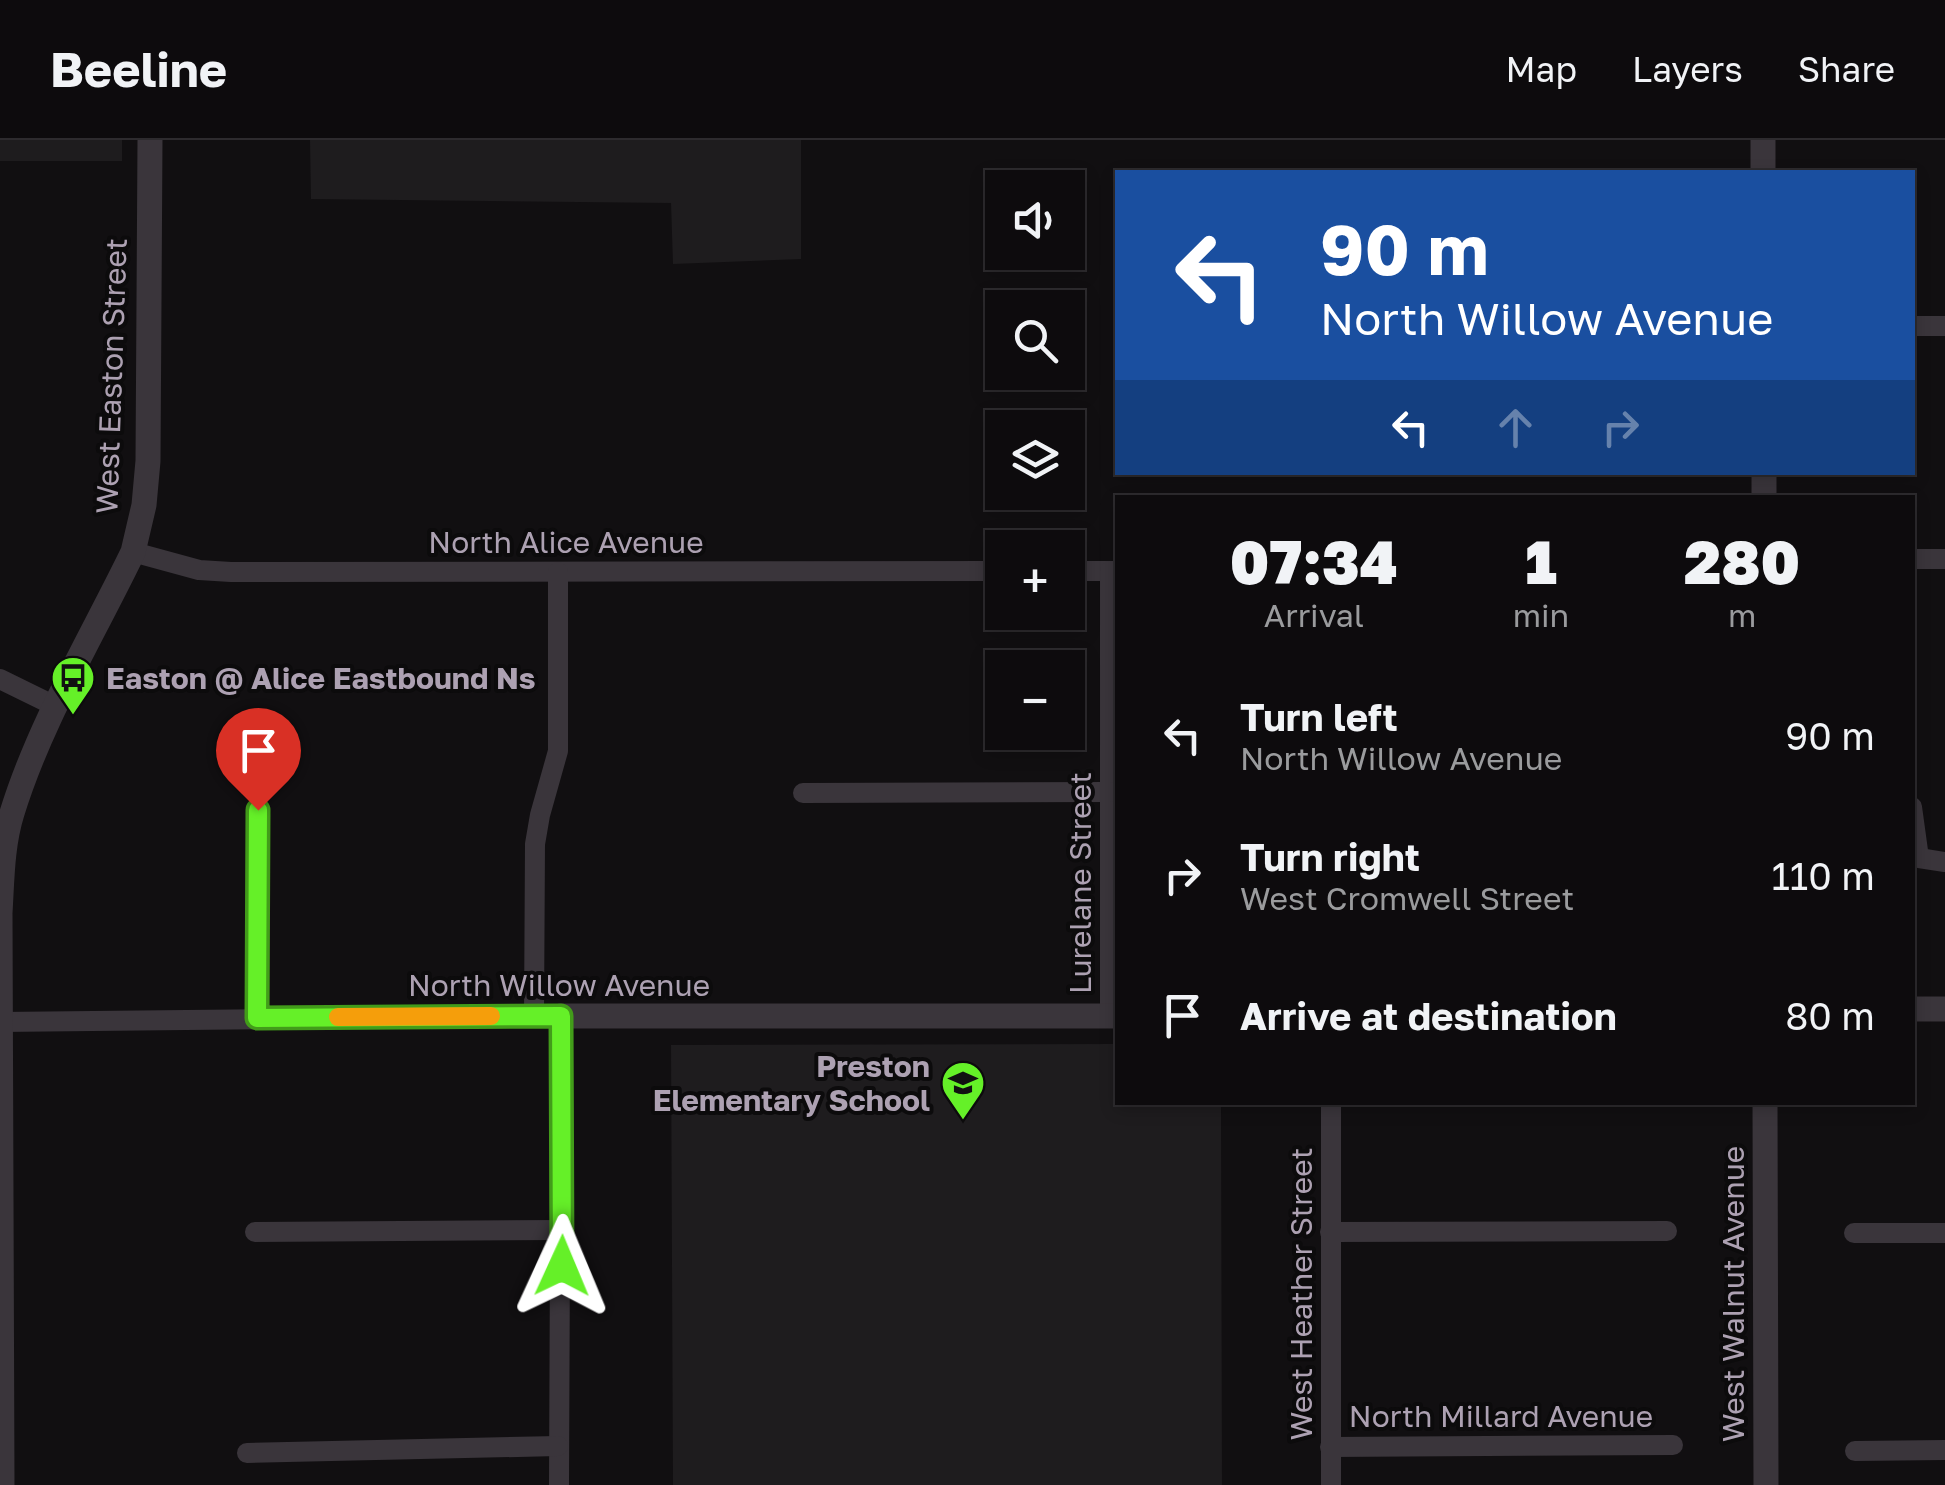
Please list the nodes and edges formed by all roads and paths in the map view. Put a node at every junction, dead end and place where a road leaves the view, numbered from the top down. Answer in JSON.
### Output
{"nodes":[{"id":1,"x":150,"y":140,"type":"edge"},
{"id":2,"x":1763,"y":140,"type":"edge"},
{"id":3,"x":1763,"y":170,"type":"edge"},
{"id":4,"x":1915,"y":326,"type":"edge"},
{"id":5,"x":1945,"y":326,"type":"edge"},
{"id":6,"x":133,"y":552,"type":"junction"},
{"id":7,"x":1945,"y":559,"type":"edge"},
{"id":8,"x":1915,"y":560,"type":"edge"},
{"id":9,"x":985,"y":571,"type":"edge"},
{"id":10,"x":1085,"y":571,"type":"edge"},
{"id":11,"x":1114,"y":571,"type":"edge"},
{"id":12,"x":558,"y":572,"type":"junction"},
{"id":13,"x":0,"y":679,"type":"edge"},
{"id":14,"x":56,"y":707,"type":"junction"},
{"id":15,"x":1110,"y":792,"type":"junction"},
{"id":16,"x":803,"y":793,"type":"dead end"},
{"id":17,"x":258,"y":810,"type":"dead end"},
{"id":18,"x":1915,"y":829,"type":"edge"},
{"id":19,"x":1945,"y":862,"type":"edge"},
{"id":20,"x":1945,"y":1009,"type":"edge"},
{"id":21,"x":1915,"y":1010,"type":"edge"},
{"id":22,"x":534,"y":1016,"type":"junction"},
{"id":23,"x":561,"y":1016,"type":"junction"},
{"id":24,"x":1114,"y":1016,"type":"edge"},
{"id":25,"x":257,"y":1018,"type":"junction"},
{"id":26,"x":1,"y":1022,"type":"edge"},
{"id":27,"x":1331,"y":1105,"type":"edge"},
{"id":28,"x":1765,"y":1105,"type":"edge"},
{"id":29,"x":562,"y":1230,"type":"junction"},
{"id":30,"x":1667,"y":1231,"type":"dead end"},
{"id":31,"x":255,"y":1232,"type":"dead end"},
{"id":32,"x":1330,"y":1232,"type":"junction"},
{"id":33,"x":1854,"y":1233,"type":"dead end"},
{"id":34,"x":1945,"y":1233,"type":"edge"},
{"id":35,"x":1673,"y":1445,"type":"dead end"},
{"id":36,"x":558,"y":1446,"type":"junction"},
{"id":37,"x":1330,"y":1447,"type":"junction"},
{"id":38,"x":1945,"y":1450,"type":"edge"},
{"id":39,"x":1855,"y":1451,"type":"dead end"},
{"id":40,"x":246,"y":1452,"type":"dead end"},
{"id":41,"x":2,"y":1485,"type":"edge"},
{"id":42,"x":559,"y":1485,"type":"edge"},
{"id":43,"x":1330,"y":1485,"type":"edge"},
{"id":44,"x":1766,"y":1485,"type":"edge"}],
"edges":[{"from":1,"to":6,"type":"street","name":"West Easton Street"},
{"from":2,"to":3,"type":"street"},
{"from":4,"to":5,"type":"street"},
{"from":6,"to":12,"type":"street","name":"North Alice Avenue"},
{"from":6,"to":14,"type":"street","name":"West Easton Street"},
{"from":7,"to":8,"type":"street"},
{"from":9,"to":12,"type":"street","name":"North Alice Avenue"},
{"from":10,"to":11,"type":"street"},
{"from":11,"to":15,"type":"street","name":"Lurelane Street"},
{"from":12,"to":22,"type":"street"},
{"from":13,"to":14,"type":"street"},
{"from":14,"to":26,"type":"street","name":"West Easton Street"},
{"from":15,"to":16,"type":"street"},
{"from":15,"to":24,"type":"street","name":"Lurelane Street"},
{"from":17,"to":25,"type":"street"},
{"from":18,"to":19,"type":"street"},
{"from":20,"to":21,"type":"street"},
{"from":22,"to":23,"type":"street","name":"North Willow Avenue"},
{"from":22,"to":25,"type":"street","name":"North Willow Avenue"},
{"from":23,"to":24,"type":"street","name":"North Willow Avenue"},
{"from":23,"to":29,"type":"street"},
{"from":25,"to":26,"type":"street","name":"North Willow Avenue"},
{"from":26,"to":41,"type":"street","name":"West Easton Street"},
{"from":27,"to":32,"type":"street","name":"West Heather Street"},
{"from":28,"to":44,"type":"street","name":"West Walnut Avenue"},
{"from":29,"to":31,"type":"street"},
{"from":29,"to":36,"type":"street"},
{"from":30,"to":32,"type":"street"},
{"from":32,"to":37,"type":"street","name":"West Heather Street"},
{"from":33,"to":34,"type":"street"},
{"from":35,"to":37,"type":"street","name":"North Millard Avenue"},
{"from":36,"to":40,"type":"street"},
{"from":36,"to":42,"type":"street"},
{"from":37,"to":43,"type":"street","name":"West Heather Street"},
{"from":38,"to":39,"type":"street"}]}
